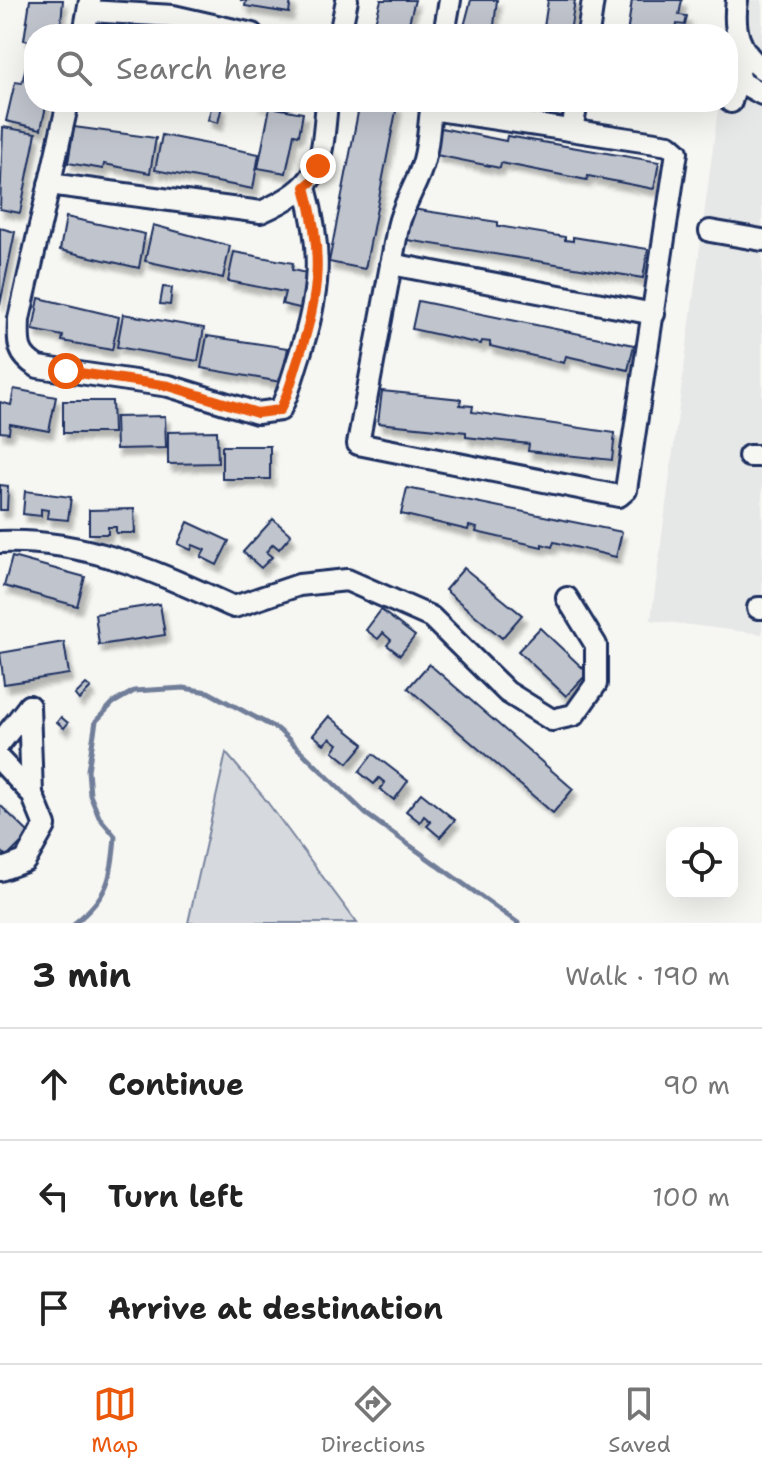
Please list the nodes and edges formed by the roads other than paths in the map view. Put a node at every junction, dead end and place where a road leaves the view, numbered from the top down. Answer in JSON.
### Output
{"nodes":[{"id":1,"x":347,"y":0,"type":"edge"},
{"id":2,"x":450,"y":0,"type":"edge"},
{"id":3,"x":593,"y":0,"type":"edge"},
{"id":4,"x":737,"y":0,"type":"edge"},
{"id":5,"x":90,"y":6,"type":"edge"},
{"id":6,"x":208,"y":24,"type":"edge"},
{"id":7,"x":342,"y":24,"type":"edge"},
{"id":8,"x":446,"y":24,"type":"edge"},
{"id":9,"x":589,"y":24,"type":"edge"},
{"id":10,"x":738,"y":24,"type":"edge"},
{"id":11,"x":738,"y":43,"type":"edge"},
{"id":12,"x":744,"y":54,"type":"junction"},
{"id":13,"x":762,"y":69,"type":"edge"},
{"id":14,"x":738,"y":76,"type":"edge"},
{"id":15,"x":738,"y":81,"type":"edge"},
{"id":16,"x":762,"y":94,"type":"edge"},
{"id":17,"x":66,"y":112,"type":"edge"},
{"id":18,"x":326,"y":112,"type":"edge"},
{"id":19,"x":430,"y":112,"type":"edge"},
{"id":20,"x":466,"y":112,"type":"edge"},
{"id":21,"x":575,"y":112,"type":"edge"},
{"id":22,"x":572,"y":130,"type":"junction"},
{"id":23,"x":49,"y":184,"type":"junction"},
{"id":24,"x":305,"y":187,"type":"junction"},
{"id":25,"x":710,"y":231,"type":"dead end"},
{"id":26,"x":762,"y":240,"type":"edge"},
{"id":27,"x":391,"y":264,"type":"junction"},
{"id":28,"x":654,"y":314,"type":"junction"},
{"id":29,"x":0,"y":542,"type":"edge"},
{"id":30,"x":567,"y":598,"type":"dead end"},
{"id":31,"x":0,"y":743,"type":"edge"},
{"id":32,"x":0,"y":760,"type":"edge"},
{"id":33,"x":32,"y":794,"type":"junction"},
{"id":34,"x":0,"y":870,"type":"edge"}],
"edges":[{"from":1,"to":7,"type":"street"},
{"from":2,"to":8,"type":"street"},
{"from":3,"to":9,"type":"street"},
{"from":4,"to":10,"type":"street"},
{"from":5,"to":6,"type":"street"},
{"from":11,"to":12,"type":"street"},
{"from":12,"to":13,"type":"street"},
{"from":12,"to":14,"type":"street"},
{"from":15,"to":16,"type":"street"},
{"from":17,"to":23,"type":"street"},
{"from":18,"to":24,"type":"street"},
{"from":19,"to":27,"type":"street"},
{"from":20,"to":22,"type":"street"},
{"from":21,"to":22,"type":"street"},
{"from":22,"to":28,"type":"street"},
{"from":23,"to":24,"type":"street"},
{"from":23,"to":24,"type":"street"},
{"from":25,"to":26,"type":"street"},
{"from":27,"to":28,"type":"street"},
{"from":27,"to":28,"type":"street"},
{"from":29,"to":30,"type":"street"},
{"from":31,"to":33,"type":"street"},
{"from":32,"to":33,"type":"street"},
{"from":33,"to":34,"type":"street"}]}
